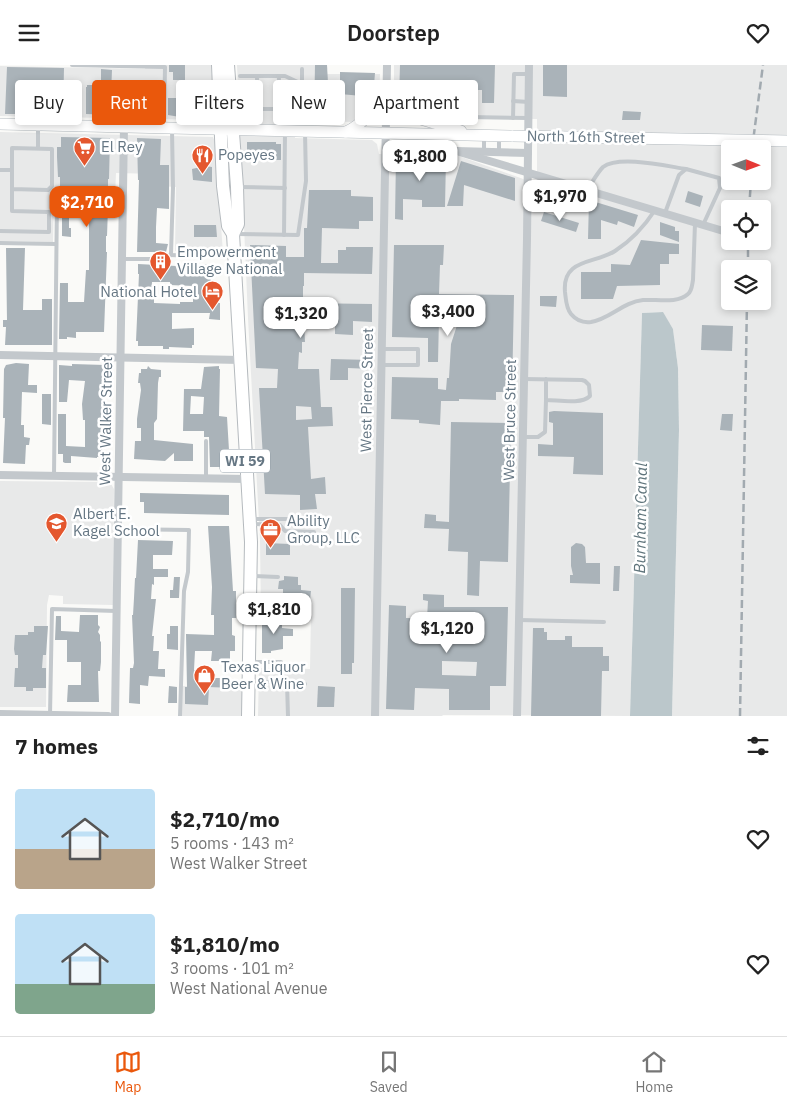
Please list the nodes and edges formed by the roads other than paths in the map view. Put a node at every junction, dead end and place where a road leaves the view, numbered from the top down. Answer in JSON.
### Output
{"nodes":[{"id":1,"x":72,"y":65,"type":"edge"},
{"id":2,"x":387,"y":65,"type":"edge"},
{"id":3,"x":529,"y":65,"type":"edge"},
{"id":4,"x":302,"y":69,"type":"dead end"},
{"id":5,"x":226,"y":72,"type":"edge"},
{"id":6,"x":529,"y":74,"type":"junction"},
{"id":7,"x":257,"y":76,"type":"junction"},
{"id":8,"x":279,"y":76,"type":"junction"},
{"id":9,"x":257,"y":80,"type":"edge"},
{"id":10,"x":294,"y":80,"type":"edge"},
{"id":11,"x":302,"y":80,"type":"edge"},
{"id":12,"x":387,"y":80,"type":"edge"},
{"id":13,"x":514,"y":101,"type":"junction"},
{"id":14,"x":528,"y":102,"type":"junction"},
{"id":15,"x":263,"y":109,"type":"edge"},
{"id":16,"x":478,"y":117,"type":"edge"},
{"id":17,"x":513,"y":117,"type":"junction"},
{"id":18,"x":528,"y":118,"type":"junction"},
{"id":19,"x":0,"y":124,"type":"edge"},
{"id":20,"x":15,"y":124,"type":"edge"},
{"id":21,"x":36,"y":125,"type":"joint"},
{"id":22,"x":359,"y":125,"type":"edge"},
{"id":23,"x":386,"y":125,"type":"edge"},
{"id":24,"x":443,"y":125,"type":"edge"},
{"id":25,"x":124,"y":126,"type":"junction"},
{"id":26,"x":168,"y":127,"type":"junction"},
{"id":27,"x":226,"y":130,"type":"junction"},
{"id":28,"x":285,"y":131,"type":"junction"},
{"id":29,"x":305,"y":131,"type":"junction"},
{"id":30,"x":346,"y":132,"type":"junction"},
{"id":31,"x":386,"y":133,"type":"junction"},
{"id":32,"x":478,"y":136,"type":"junction"},
{"id":33,"x":499,"y":137,"type":"dead end"},
{"id":34,"x":787,"y":141,"type":"edge"},
{"id":35,"x":38,"y":148,"type":"junction"},
{"id":36,"x":386,"y":149,"type":"junction"},
{"id":37,"x":456,"y":151,"type":"junction"},
{"id":38,"x":484,"y":151,"type":"junction"},
{"id":39,"x":498,"y":152,"type":"junction"},
{"id":40,"x":528,"y":153,"type":"junction"},
{"id":41,"x":686,"y":169,"type":"junction"},
{"id":42,"x":0,"y":170,"type":"edge"},
{"id":43,"x":12,"y":170,"type":"junction"},
{"id":44,"x":528,"y":173,"type":"junction"},
{"id":45,"x":223,"y":186,"type":"junction"},
{"id":46,"x":237,"y":187,"type":"junction"},
{"id":47,"x":285,"y":188,"type":"junction"},
{"id":48,"x":12,"y":189,"type":"junction"},
{"id":49,"x":587,"y":190,"type":"junction"},
{"id":50,"x":57,"y":197,"type":"dead end"},
{"id":51,"x":654,"y":210,"type":"junction"},
{"id":52,"x":664,"y":213,"type":"junction"},
{"id":53,"x":699,"y":224,"type":"junction"},
{"id":54,"x":721,"y":230,"type":"edge"},
{"id":55,"x":0,"y":231,"type":"edge"},
{"id":56,"x":233,"y":234,"type":"junction"},
{"id":57,"x":284,"y":235,"type":"junction"},
{"id":58,"x":0,"y":243,"type":"edge"},
{"id":59,"x":56,"y":244,"type":"junction"},
{"id":60,"x":170,"y":255,"type":"junction"},
{"id":61,"x":198,"y":257,"type":"dead end"},
{"id":62,"x":122,"y":259,"type":"junction"},
{"id":63,"x":381,"y":349,"type":"junction"},
{"id":64,"x":0,"y":355,"type":"edge"},
{"id":65,"x":55,"y":356,"type":"junction"},
{"id":66,"x":121,"y":357,"type":"junction"},
{"id":67,"x":240,"y":360,"type":"junction"},
{"id":68,"x":381,"y":365,"type":"junction"},
{"id":69,"x":524,"y":379,"type":"junction"},
{"id":70,"x":546,"y":379,"type":"junction"},
{"id":71,"x":546,"y":400,"type":"junction"},
{"id":72,"x":524,"y":437,"type":"junction"},
{"id":73,"x":206,"y":441,"type":"dead end"},
{"id":74,"x":0,"y":475,"type":"edge"},
{"id":75,"x":54,"y":475,"type":"junction"},
{"id":76,"x":119,"y":477,"type":"junction"},
{"id":77,"x":206,"y":479,"type":"junction"},
{"id":78,"x":247,"y":479,"type":"junction"},
{"id":79,"x":310,"y":519,"type":"dead end"},
{"id":80,"x":249,"y":522,"type":"junction"},
{"id":81,"x":118,"y":529,"type":"junction"},
{"id":82,"x":314,"y":532,"type":"dead end"},
{"id":83,"x":251,"y":576,"type":"junction"},
{"id":84,"x":278,"y":577,"type":"dead end"},
{"id":85,"x":250,"y":609,"type":"junction"},
{"id":86,"x":277,"y":609,"type":"dead end"},
{"id":87,"x":117,"y":611,"type":"junction"},
{"id":88,"x":520,"y":620,"type":"junction"},
{"id":89,"x":604,"y":621,"type":"dead end"},
{"id":90,"x":249,"y":662,"type":"junction"},
{"id":91,"x":281,"y":662,"type":"dead end"},
{"id":92,"x":266,"y":682,"type":"dead end"},
{"id":93,"x":287,"y":683,"type":"junction"},
{"id":94,"x":305,"y":684,"type":"dead end"},
{"id":95,"x":0,"y":714,"type":"edge"},
{"id":96,"x":50,"y":715,"type":"junction"},
{"id":97,"x":108,"y":716,"type":"edge"},
{"id":98,"x":115,"y":716,"type":"edge"},
{"id":99,"x":180,"y":716,"type":"edge"},
{"id":100,"x":248,"y":716,"type":"edge"},
{"id":101,"x":288,"y":716,"type":"edge"},
{"id":102,"x":375,"y":716,"type":"edge"},
{"id":103,"x":517,"y":716,"type":"edge"}],
"edges":[{"from":1,"to":26,"type":"lane"},
{"from":2,"to":12,"type":"street","name":"West Pierce Street"},
{"from":3,"to":6,"type":"street","name":"West Bruce Street"},
{"from":4,"to":11,"type":"lane"},
{"from":5,"to":7,"type":"lane"},
{"from":5,"to":27,"type":"main road","number":"WI 59"},
{"from":6,"to":13,"type":"lane"},
{"from":6,"to":14,"type":"street","name":"West Bruce Street"},
{"from":7,"to":8,"type":"lane"},
{"from":7,"to":9,"type":"lane"},
{"from":8,"to":10,"type":"lane"},
{"from":8,"to":15,"type":"lane"},
{"from":13,"to":14,"type":"lane"},
{"from":13,"to":17,"type":"lane"},
{"from":14,"to":18,"type":"street","name":"West Bruce Street"},
{"from":16,"to":17,"type":"lane"},
{"from":17,"to":18,"type":"lane"},
{"from":18,"to":40,"type":"street","name":"West Bruce Street"},
{"from":19,"to":20,"type":"main road","name":"North 16th Street"},
{"from":21,"to":25,"type":"main road","name":"North 16th Street"},
{"from":21,"to":35,"type":"lane"},
{"from":22,"to":30,"type":"main road"},
{"from":23,"to":31,"type":"street","name":"West Pierce Street"},
{"from":24,"to":32,"type":"main road"},
{"from":25,"to":26,"type":"main road","name":"North 16th Street"},
{"from":25,"to":62,"type":"street","name":"West Walker Street"},
{"from":26,"to":27,"type":"main road","name":"North 16th Street"},
{"from":26,"to":60,"type":"lane"},
{"from":27,"to":28,"type":"main road","name":"North 16th Street"},
{"from":27,"to":45,"type":"main road","number":"WI 59"},
{"from":27,"to":46,"type":"main road","number":"WI 59"},
{"from":28,"to":29,"type":"main road","name":"North 16th Street"},
{"from":28,"to":47,"type":"lane"},
{"from":29,"to":30,"type":"main road","name":"North 16th Street"},
{"from":29,"to":57,"type":"lane"},
{"from":30,"to":31,"type":"main road","name":"North 16th Street"},
{"from":31,"to":32,"type":"main road","name":"North 16th Street"},
{"from":31,"to":36,"type":"street","name":"West Pierce Street"},
{"from":32,"to":34,"type":"main road","name":"North 16th Street","bridge":true},
{"from":32,"to":38,"type":"lane"},
{"from":33,"to":39,"type":"lane"},
{"from":35,"to":43,"type":"lane"},
{"from":35,"to":48,"type":"lane"},
{"from":36,"to":37,"type":"street"},
{"from":36,"to":63,"type":"street","name":"West Pierce Street"},
{"from":37,"to":38,"type":"street"},
{"from":37,"to":44,"type":"street"},
{"from":38,"to":39,"type":"street"},
{"from":39,"to":40,"type":"street"},
{"from":40,"to":44,"type":"street","name":"West Bruce Street"},
{"from":41,"to":49,"type":"lane"},
{"from":41,"to":52,"type":"lane"},
{"from":41,"to":53,"type":"lane"},
{"from":42,"to":43,"type":"lane"},
{"from":43,"to":48,"type":"lane"},
{"from":44,"to":49,"type":"street"},
{"from":44,"to":69,"type":"street","name":"West Bruce Street"},
{"from":45,"to":46,"type":"main road"},
{"from":45,"to":56,"type":"main road","number":"WI 59"},
{"from":46,"to":47,"type":"lane"},
{"from":46,"to":56,"type":"main road","number":"WI 59"},
{"from":47,"to":57,"type":"lane"},
{"from":48,"to":55,"type":"lane"},
{"from":49,"to":51,"type":"street"},
{"from":50,"to":59,"type":"lane"},
{"from":51,"to":52,"type":"street"},
{"from":51,"to":53,"type":"lane"},
{"from":52,"to":53,"type":"street"},
{"from":53,"to":54,"type":"street"},
{"from":56,"to":57,"type":"lane"},
{"from":56,"to":67,"type":"main road","number":"WI 59"},
{"from":58,"to":59,"type":"lane"},
{"from":59,"to":65,"type":"lane"},
{"from":60,"to":61,"type":"lane"},
{"from":60,"to":62,"type":"lane"},
{"from":62,"to":66,"type":"street","name":"West Walker Street"},
{"from":63,"to":68,"type":"street","name":"West Pierce Street"},
{"from":63,"to":68,"type":"lane"},
{"from":64,"to":65,"type":"street"},
{"from":65,"to":66,"type":"street"},
{"from":65,"to":75,"type":"lane"},
{"from":66,"to":67,"type":"street"},
{"from":66,"to":76,"type":"street","name":"West Walker Street"},
{"from":67,"to":78,"type":"main road","number":"WI 59"},
{"from":68,"to":102,"type":"street","name":"West Pierce Street"},
{"from":69,"to":70,"type":"lane"},
{"from":69,"to":72,"type":"street","name":"West Bruce Street"},
{"from":70,"to":71,"type":"lane"},
{"from":70,"to":71,"type":"lane"},
{"from":71,"to":72,"type":"lane"},
{"from":72,"to":88,"type":"street","name":"West Bruce Street"},
{"from":73,"to":77,"type":"lane"},
{"from":74,"to":75,"type":"street"},
{"from":75,"to":76,"type":"street"},
{"from":76,"to":77,"type":"street"},
{"from":76,"to":81,"type":"street","name":"West Walker Street"},
{"from":77,"to":78,"type":"street"},
{"from":78,"to":80,"type":"main road","number":"WI 59"},
{"from":79,"to":80,"type":"lane"},
{"from":80,"to":82,"type":"lane"},
{"from":80,"to":83,"type":"main road","number":"WI 59"},
{"from":81,"to":87,"type":"street","name":"West Walker Street"},
{"from":81,"to":99,"type":"lane"},
{"from":83,"to":84,"type":"lane"},
{"from":83,"to":85,"type":"main road","number":"WI 59"},
{"from":85,"to":86,"type":"lane"},
{"from":85,"to":90,"type":"main road","number":"WI 59"},
{"from":87,"to":96,"type":"lane"},
{"from":87,"to":98,"type":"street","name":"West Walker Street"},
{"from":88,"to":89,"type":"lane"},
{"from":88,"to":103,"type":"street","name":"West Bruce Street"},
{"from":90,"to":91,"type":"lane"},
{"from":90,"to":100,"type":"main road","number":"WI 59"},
{"from":92,"to":93,"type":"lane"},
{"from":93,"to":94,"type":"lane"},
{"from":93,"to":101,"type":"lane"},
{"from":95,"to":96,"type":"street"},
{"from":96,"to":97,"type":"street"}]}
